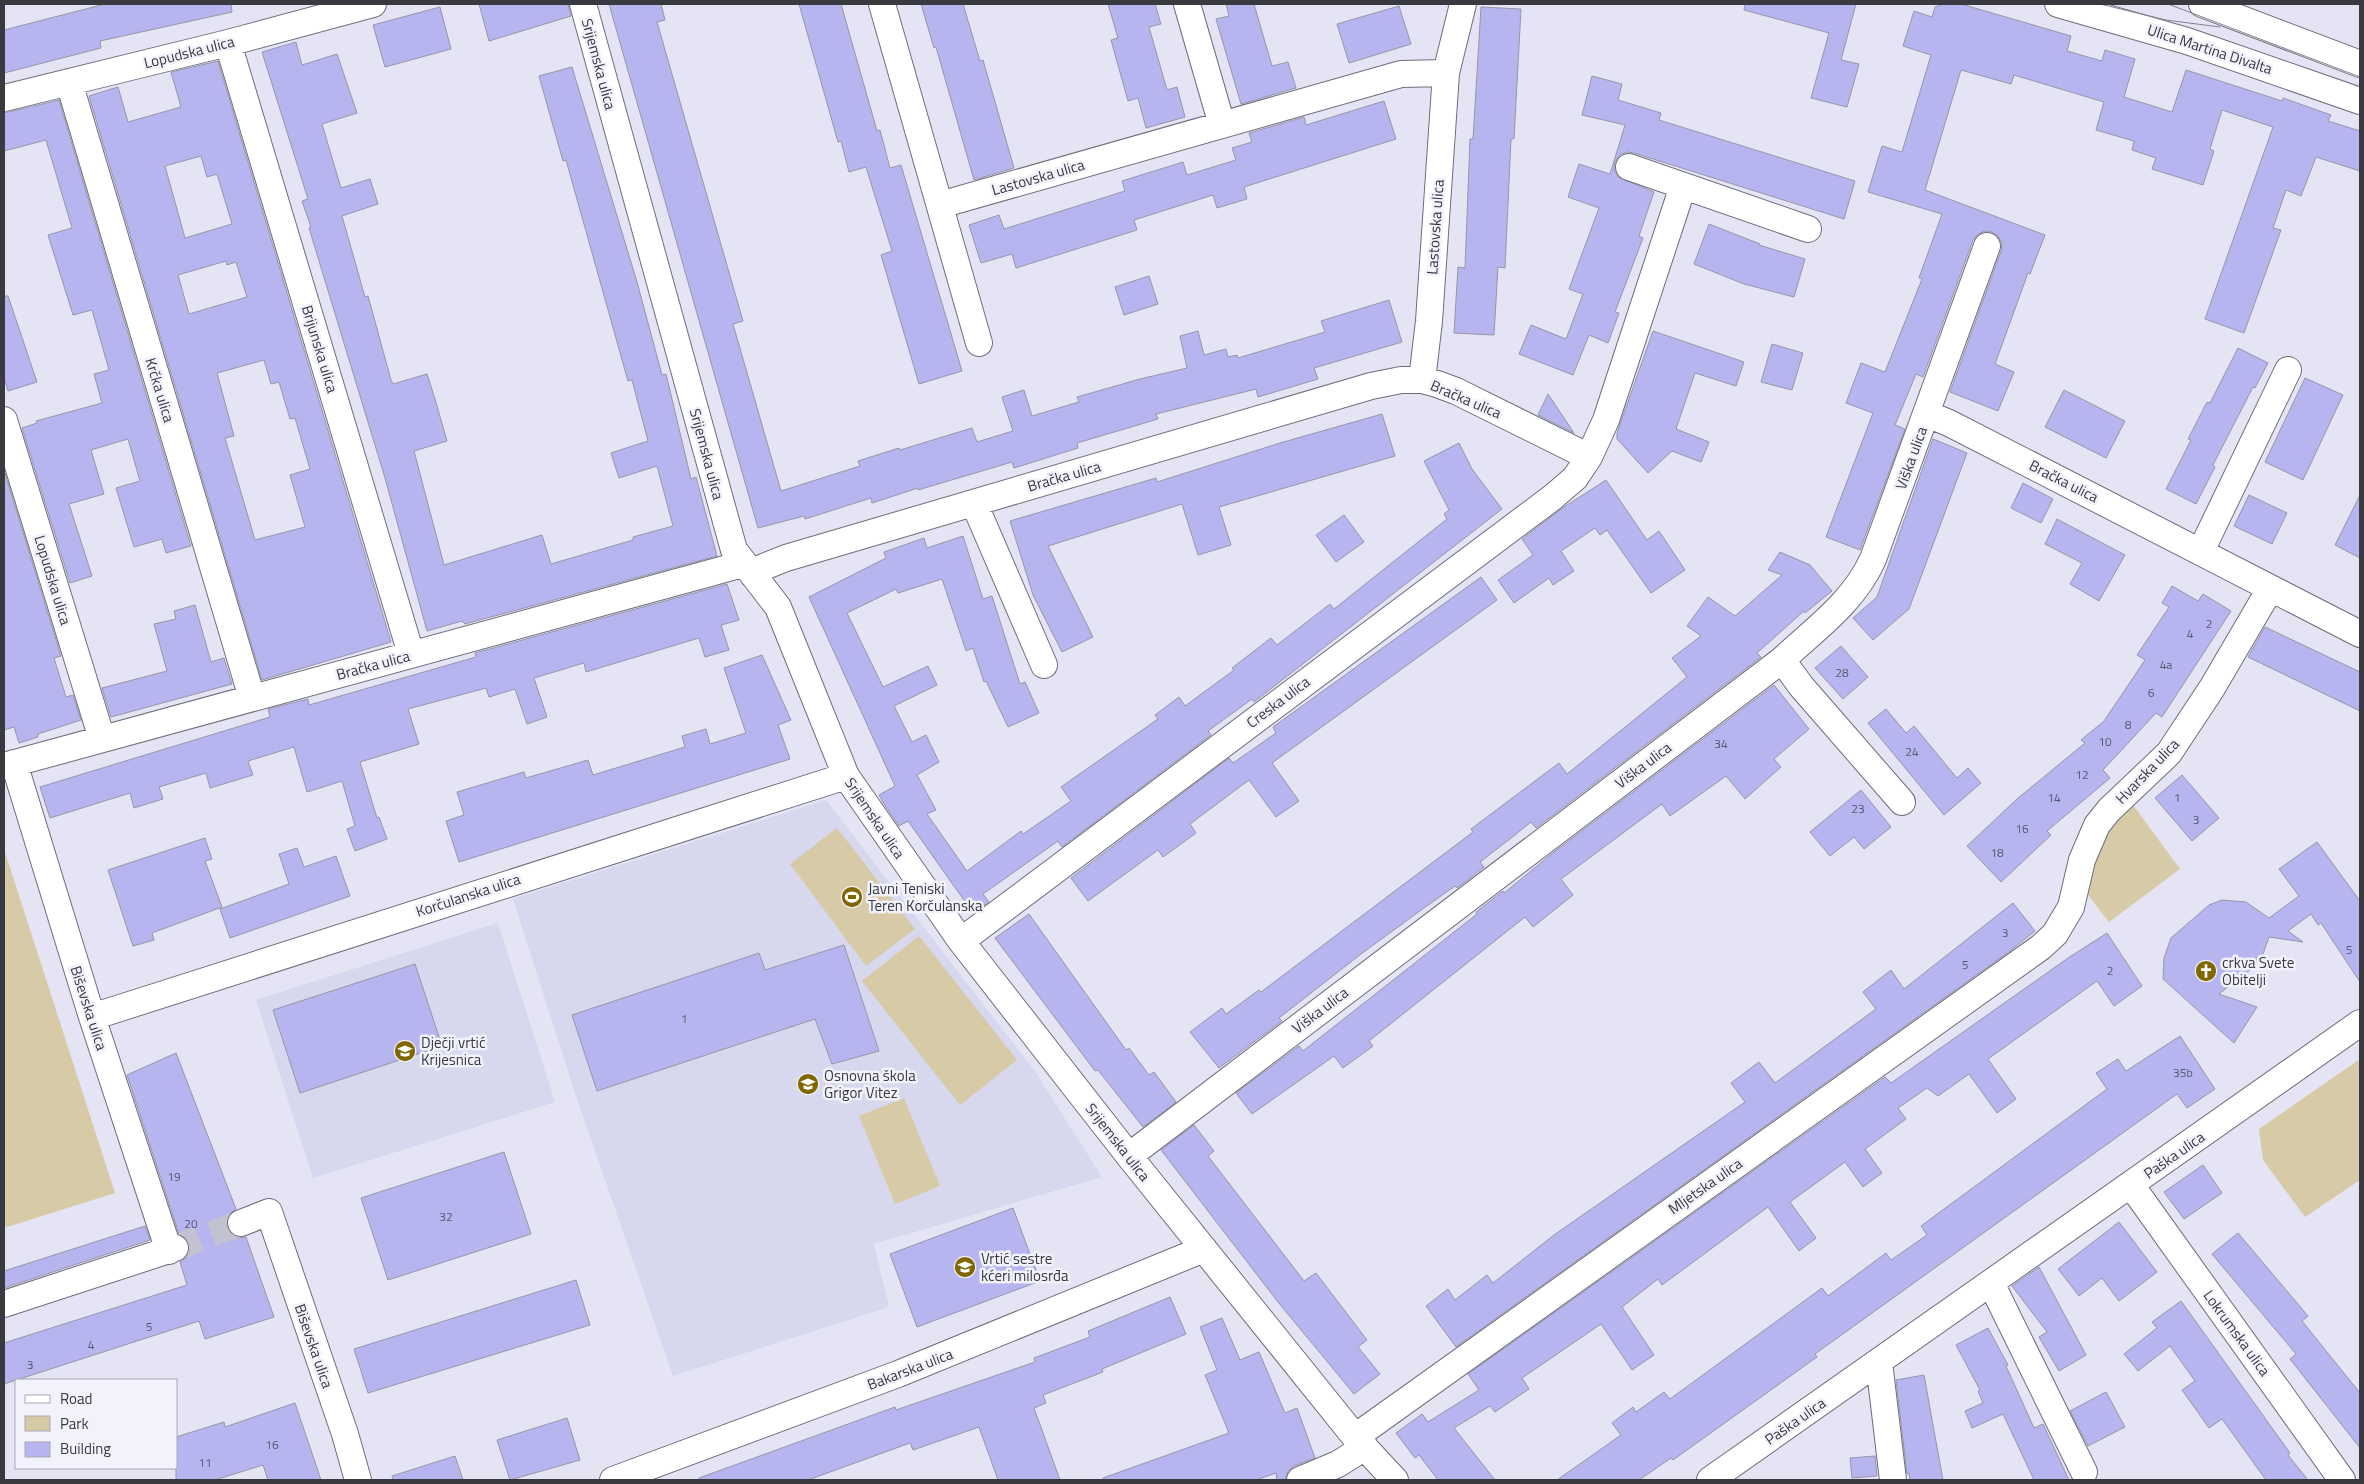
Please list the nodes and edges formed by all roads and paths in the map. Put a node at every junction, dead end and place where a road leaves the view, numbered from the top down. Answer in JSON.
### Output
{"nodes":[{"id":1,"x":373,"y":4,"type":"edge"},
{"id":2,"x":583,"y":4,"type":"edge"},
{"id":3,"x":882,"y":4,"type":"edge"},
{"id":4,"x":1187,"y":4,"type":"edge"},
{"id":5,"x":1463,"y":4,"type":"edge"},
{"id":6,"x":2058,"y":4,"type":"edge"},
{"id":7,"x":2202,"y":4,"type":"edge"},
{"id":8,"x":228,"y":43,"type":"junction"},
{"id":9,"x":2360,"y":64,"type":"edge"},
{"id":10,"x":1446,"y":73,"type":"junction"},
{"id":11,"x":68,"y":82,"type":"junction"},
{"id":12,"x":4,"y":98,"type":"edge"},
{"id":13,"x":2360,"y":101,"type":"edge"},
{"id":14,"x":1222,"y":125,"type":"junction"},
{"id":15,"x":1629,"y":167,"type":"dead end"},
{"id":16,"x":1683,"y":186,"type":"junction"},
{"id":17,"x":940,"y":204,"type":"junction"},
{"id":18,"x":1808,"y":230,"type":"dead end"},
{"id":19,"x":1987,"y":246,"type":"dead end"},
{"id":20,"x":979,"y":343,"type":"dead end"},
{"id":21,"x":2288,"y":370,"type":"dead end"},
{"id":22,"x":1422,"y":380,"type":"junction"},
{"id":23,"x":1927,"y":414,"type":"junction"},
{"id":24,"x":4,"y":420,"type":"edge"},
{"id":25,"x":1589,"y":457,"type":"junction"},
{"id":26,"x":974,"y":502,"type":"junction"},
{"id":27,"x":2201,"y":551,"type":"junction"},
{"id":28,"x":748,"y":569,"type":"junction"},
{"id":29,"x":2270,"y":589,"type":"junction"},
{"id":30,"x":2360,"y":634,"type":"edge"},
{"id":31,"x":411,"y":654,"type":"junction"},
{"id":32,"x":1782,"y":660,"type":"junction"},
{"id":33,"x":1044,"y":665,"type":"dead end"},
{"id":34,"x":252,"y":698,"type":"junction"},
{"id":35,"x":102,"y":739,"type":"junction"},
{"id":36,"x":9,"y":765,"type":"edge"},
{"id":37,"x":846,"y":776,"type":"junction"},
{"id":38,"x":1902,"y":802,"type":"dead end"},
{"id":39,"x":2055,"y":934,"type":"joint"},
{"id":40,"x":961,"y":941,"type":"junction"},
{"id":41,"x":92,"y":1017,"type":"junction"},
{"id":42,"x":2358,"y":1025,"type":"edge"},
{"id":43,"x":1129,"y":1156,"type":"junction"},
{"id":44,"x":2131,"y":1185,"type":"junction"},
{"id":45,"x":241,"y":1223,"type":"tunnel mouth"},
{"id":46,"x":1204,"y":1249,"type":"junction"},
{"id":47,"x":1991,"y":1283,"type":"junction"},
{"id":48,"x":4,"y":1304,"type":"edge"},
{"id":49,"x":1879,"y":1362,"type":"junction"},
{"id":50,"x":1360,"y":1442,"type":"junction"},
{"id":51,"x":2084,"y":1472,"type":"dead end"},
{"id":52,"x":358,"y":1480,"type":"edge"},
{"id":53,"x":613,"y":1480,"type":"edge"},
{"id":54,"x":1300,"y":1480,"type":"edge"},
{"id":55,"x":1395,"y":1480,"type":"edge"},
{"id":56,"x":1710,"y":1480,"type":"edge"},
{"id":57,"x":1894,"y":1480,"type":"edge"},
{"id":58,"x":2342,"y":1480,"type":"edge"}],
"edges":[{"from":1,"to":8,"type":"street","name":"Lopudska ulica"},
{"from":2,"to":28,"type":"street","name":"Srijemska ulica"},
{"from":3,"to":17,"type":"street"},
{"from":4,"to":14,"type":"street"},
{"from":5,"to":10,"type":"street","name":"Lastovska ulica"},
{"from":6,"to":13,"type":"street","name":"Ulica Martina Divalta"},
{"from":7,"to":9,"type":"street"},
{"from":8,"to":11,"type":"street","name":"Lopudska ulica"},
{"from":8,"to":31,"type":"street","name":"Brijunska ulica"},
{"from":10,"to":14,"type":"street","name":"Lastovska ulica"},
{"from":10,"to":22,"type":"street","name":"Lastovska ulica"},
{"from":11,"to":12,"type":"street","name":"Lopudska ulica"},
{"from":11,"to":34,"type":"street","name":"Krčka ulica"},
{"from":14,"to":17,"type":"street","name":"Lastovska ulica"},
{"from":15,"to":16,"type":"street"},
{"from":16,"to":18,"type":"street"},
{"from":16,"to":25,"type":"street"},
{"from":17,"to":20,"type":"street"},
{"from":19,"to":23,"type":"street","name":"Viška ulica"},
{"from":21,"to":27,"type":"street"},
{"from":22,"to":25,"type":"street","name":"Bračka ulica"},
{"from":22,"to":26,"type":"street","name":"Bračka ulica"},
{"from":23,"to":27,"type":"street","name":"Bračka ulica"},
{"from":23,"to":32,"type":"street","name":"Viška ulica"},
{"from":24,"to":35,"type":"street","name":"Lopudska ulica"},
{"from":25,"to":40,"type":"street","name":"Creska ulica"},
{"from":26,"to":28,"type":"street","name":"Bračka ulica"},
{"from":26,"to":33,"type":"street"},
{"from":27,"to":29,"type":"street","name":"Bračka ulica"},
{"from":28,"to":31,"type":"street","name":"Bračka ulica"},
{"from":28,"to":37,"type":"street","name":"Srijemska ulica"},
{"from":29,"to":30,"type":"street","name":"Bračka ulica"},
{"from":29,"to":39,"type":"street","name":"Hvarska ulica"},
{"from":31,"to":34,"type":"street","name":"Bračka ulica"},
{"from":32,"to":38,"type":"street"},
{"from":32,"to":43,"type":"street","name":"Viška ulica"},
{"from":34,"to":35,"type":"street","name":"Bračka ulica"},
{"from":35,"to":36,"type":"street","name":"Bračka ulica"},
{"from":36,"to":41,"type":"street","name":"Biševska ulica"},
{"from":37,"to":40,"type":"street","name":"Srijemska ulica"},
{"from":37,"to":41,"type":"street","name":"Korčulanska ulica"},
{"from":39,"to":50,"type":"street","name":"Mljetska ulica"},
{"from":40,"to":43,"type":"street","name":"Srijemska ulica"},
{"from":41,"to":48,"type":"street","name":"Biševska ulica"},
{"from":42,"to":44,"type":"street","name":"Paška ulica"},
{"from":43,"to":46,"type":"street","name":"Srijemska ulica"},
{"from":44,"to":47,"type":"street","name":"Paška ulica"},
{"from":44,"to":58,"type":"street","name":"Lokrumska ulica"},
{"from":45,"to":52,"type":"street","name":"Biševska ulica"},
{"from":46,"to":50,"type":"street","name":"Srijemska ulica"},
{"from":46,"to":53,"type":"street","name":"Bakarska ulica"},
{"from":47,"to":49,"type":"street","name":"Paška ulica"},
{"from":47,"to":51,"type":"street"},
{"from":49,"to":56,"type":"street","name":"Paška ulica"},
{"from":49,"to":57,"type":"street"},
{"from":50,"to":54,"type":"street","name":"Mljetska ulica"},
{"from":50,"to":55,"type":"street","name":"Srijemska ulica"}]}
